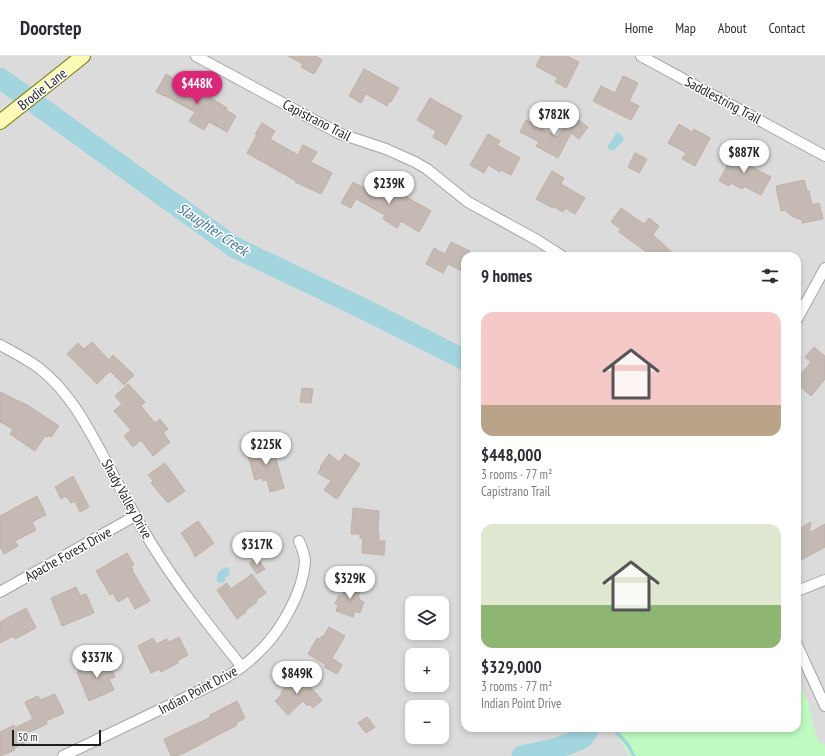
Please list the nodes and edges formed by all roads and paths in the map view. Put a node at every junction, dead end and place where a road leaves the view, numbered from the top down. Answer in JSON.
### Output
{"nodes":[{"id":1,"x":83,"y":56,"type":"edge"},
{"id":2,"x":196,"y":56,"type":"edge"},
{"id":3,"x":641,"y":56,"type":"edge"},
{"id":4,"x":4,"y":118,"type":"edge"},
{"id":5,"x":825,"y":156,"type":"edge"},
{"id":6,"x":556,"y":252,"type":"edge"},
{"id":7,"x":825,"y":268,"type":"edge"},
{"id":8,"x":801,"y":312,"type":"edge"},
{"id":9,"x":0,"y":345,"type":"edge"},
{"id":10,"x":135,"y":516,"type":"junction"},
{"id":11,"x":299,"y":541,"type":"dead end"},
{"id":12,"x":825,"y":580,"type":"edge"},
{"id":13,"x":801,"y":589,"type":"edge"},
{"id":14,"x":0,"y":592,"type":"edge"},
{"id":15,"x":801,"y":654,"type":"edge"},
{"id":16,"x":242,"y":667,"type":"junction"},
{"id":17,"x":825,"y":706,"type":"edge"},
{"id":18,"x":64,"y":756,"type":"edge"}],
"edges":[{"from":1,"to":4,"type":"main road","name":"Brodie Lane"},
{"from":2,"to":6,"type":"street","name":"Capistrano Trail"},
{"from":3,"to":5,"type":"street","name":"Saddlestring Trail"},
{"from":7,"to":8,"type":"street"},
{"from":9,"to":10,"type":"street","name":"Shady Valley Drive"},
{"from":10,"to":14,"type":"street","name":"Apache Forest Drive"},
{"from":10,"to":16,"type":"street","name":"Shady Valley Drive"},
{"from":11,"to":16,"type":"street","name":"Indian Point Drive"},
{"from":12,"to":13,"type":"street"},
{"from":15,"to":17,"type":"street"},
{"from":16,"to":18,"type":"street","name":"Indian Point Drive"}]}
